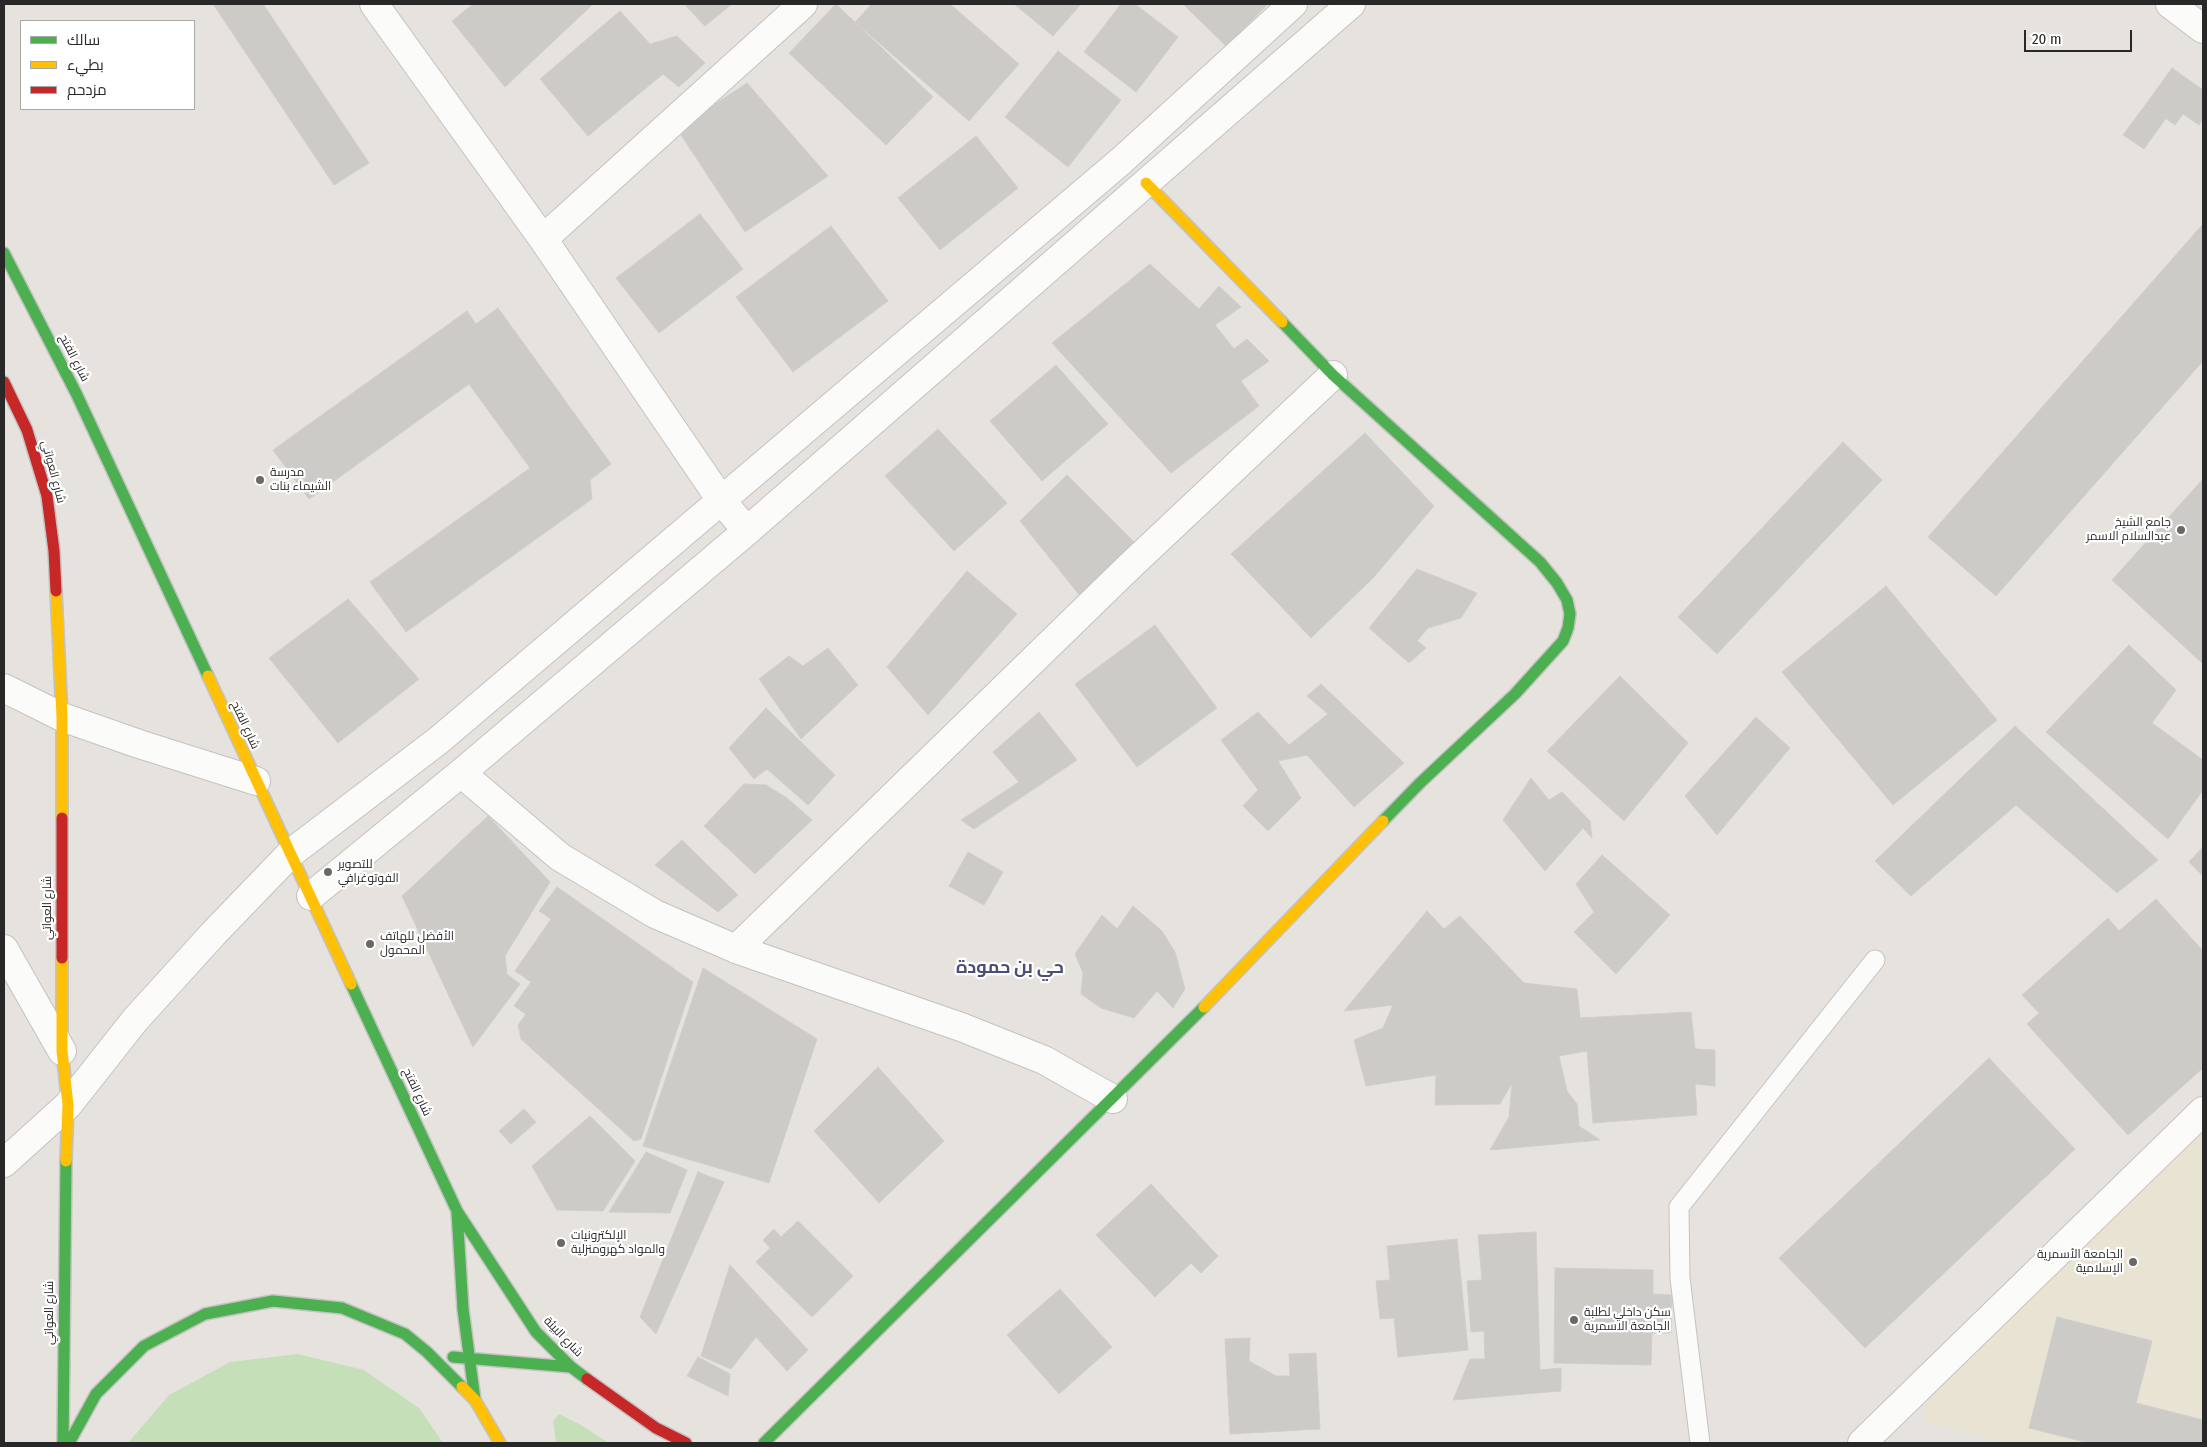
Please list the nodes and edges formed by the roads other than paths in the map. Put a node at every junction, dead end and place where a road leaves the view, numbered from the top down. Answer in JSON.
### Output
{"nodes":[{"id":1,"x":374,"y":4,"type":"edge"},
{"id":2,"x":803,"y":4,"type":"edge"},
{"id":3,"x":1293,"y":4,"type":"edge"},
{"id":4,"x":2170,"y":4,"type":"edge"},
{"id":5,"x":1348,"y":5,"type":"edge"},
{"id":6,"x":2203,"y":29,"type":"edge"},
{"id":7,"x":1146,"y":183,"type":"junction"},
{"id":8,"x":543,"y":239,"type":"junction"},
{"id":9,"x":4,"y":253,"type":"edge"},
{"id":10,"x":1333,"y":375,"type":"junction"},
{"id":11,"x":4,"y":382,"type":"edge"},
{"id":12,"x":720,"y":500,"type":"junction"},
{"id":13,"x":747,"y":531,"type":"junction"},
{"id":14,"x":4,"y":688,"type":"edge"},
{"id":15,"x":62,"y":717,"type":"junction"},
{"id":16,"x":461,"y":773,"type":"junction"},
{"id":17,"x":256,"y":781,"type":"junction"},
{"id":18,"x":291,"y":852,"type":"junction"},
{"id":19,"x":311,"y":896,"type":"junction"},
{"id":20,"x":4,"y":949,"type":"edge"},
{"id":21,"x":736,"y":949,"type":"junction"},
{"id":22,"x":1875,"y":960,"type":"dead end"},
{"id":23,"x":62,"y":1051,"type":"junction"},
{"id":24,"x":1113,"y":1099,"type":"junction"},
{"id":25,"x":68,"y":1105,"type":"junction"},
{"id":26,"x":2203,"y":1111,"type":"edge"},
{"id":27,"x":4,"y":1164,"type":"edge"},
{"id":28,"x":457,"y":1211,"type":"junction"},
{"id":29,"x":427,"y":1352,"type":"junction"},
{"id":30,"x":472,"y":1360,"type":"junction"},
{"id":31,"x":571,"y":1367,"type":"junction"},
{"id":32,"x":475,"y":1400,"type":"junction"},
{"id":33,"x":63,"y":1443,"type":"edge"},
{"id":34,"x":69,"y":1443,"type":"edge"},
{"id":35,"x":500,"y":1443,"type":"edge"},
{"id":36,"x":686,"y":1443,"type":"edge"},
{"id":37,"x":764,"y":1443,"type":"edge"},
{"id":38,"x":1700,"y":1443,"type":"edge"},
{"id":39,"x":1862,"y":1443,"type":"edge"}],
"edges":[{"from":1,"to":8,"type":"street"},
{"from":2,"to":8,"type":"street"},
{"from":3,"to":12,"type":"street"},
{"from":4,"to":6,"type":"street"},
{"from":5,"to":7,"type":"street"},
{"from":7,"to":10,"type":"main road"},
{"from":7,"to":13,"type":"street"},
{"from":8,"to":12,"type":"street"},
{"from":9,"to":17,"type":"main road","name":"شارع الفتح"},
{"from":10,"to":21,"type":"street"},
{"from":10,"to":24,"type":"main road"},
{"from":11,"to":15,"type":"main road","name":"شارع العواتي"},
{"from":12,"to":13,"type":"street"},
{"from":12,"to":18,"type":"street"},
{"from":13,"to":16,"type":"street"},
{"from":14,"to":15,"type":"street"},
{"from":15,"to":17,"type":"street"},
{"from":15,"to":23,"type":"main road","name":"شارع العواتي"},
{"from":16,"to":19,"type":"street"},
{"from":16,"to":21,"type":"street"},
{"from":17,"to":18,"type":"main road","name":"شارع الفتح"},
{"from":18,"to":19,"type":"main road","name":"شارع الفتح"},
{"from":18,"to":25,"type":"street"},
{"from":19,"to":28,"type":"main road","name":"شارع الفتح"},
{"from":20,"to":23,"type":"street"},
{"from":21,"to":24,"type":"street"},
{"from":22,"to":38,"type":"lane"},
{"from":23,"to":25,"type":"main road","name":"شارع العواتي"},
{"from":24,"to":37,"type":"main road"},
{"from":25,"to":27,"type":"street"},
{"from":25,"to":33,"type":"main road","name":"شارع العواتي"},
{"from":26,"to":39,"type":"street"},
{"from":28,"to":30,"type":"main road"},
{"from":28,"to":31,"type":"main road","name":"شارع البيئة"},
{"from":29,"to":30,"type":"main road"},
{"from":29,"to":32,"type":"main road"},
{"from":29,"to":34,"type":"main road"},
{"from":30,"to":31,"type":"main road"},
{"from":30,"to":32,"type":"main road"},
{"from":31,"to":36,"type":"main road","name":"شارع البيئة"},
{"from":32,"to":35,"type":"main road"}]}
